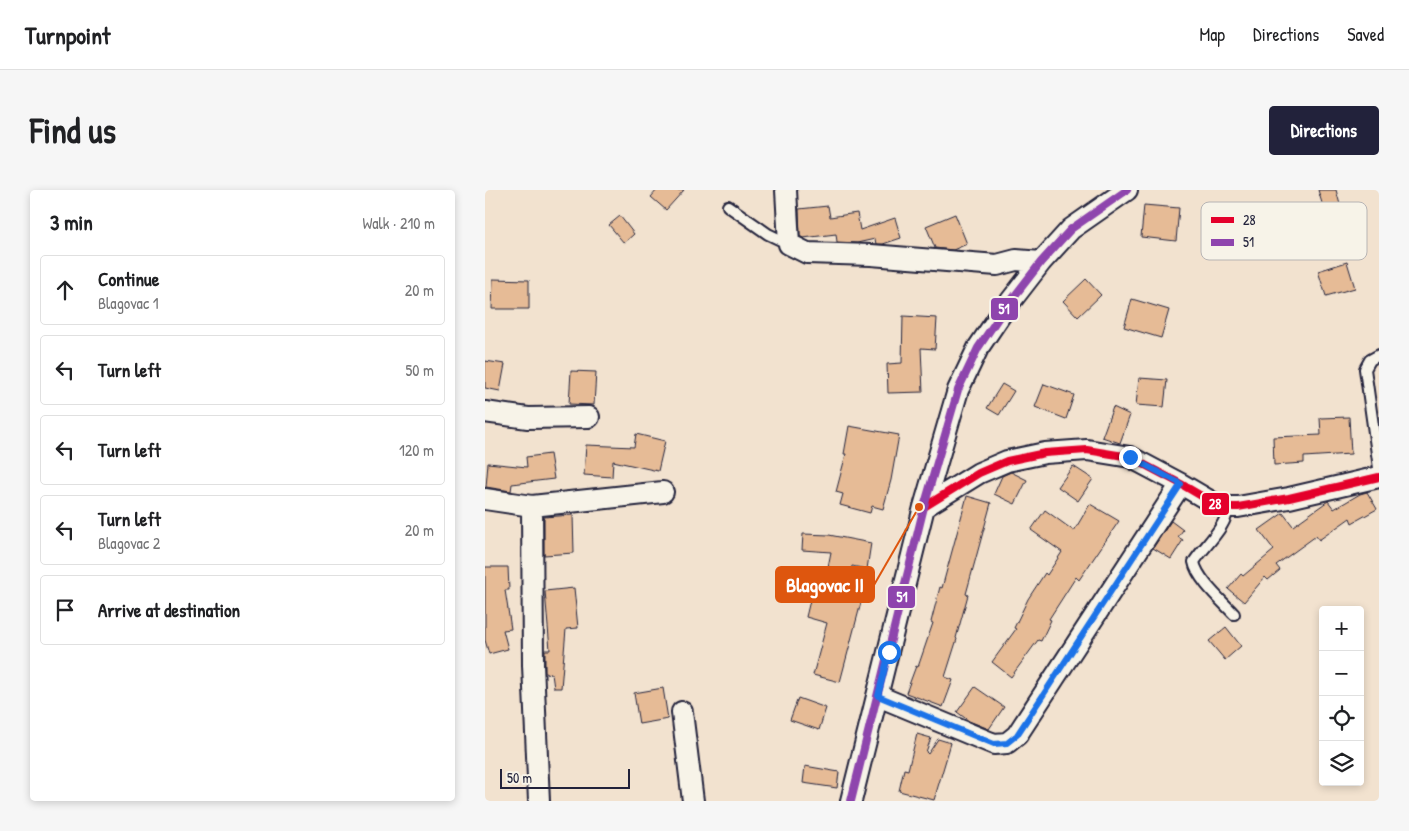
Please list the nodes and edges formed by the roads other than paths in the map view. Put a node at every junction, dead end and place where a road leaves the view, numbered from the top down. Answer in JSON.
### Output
{"nodes":[{"id":1,"x":786,"y":190,"type":"edge"},
{"id":2,"x":1127,"y":190,"type":"edge"},
{"id":3,"x":728,"y":206,"type":"dead end"},
{"id":4,"x":789,"y":244,"type":"junction"},
{"id":5,"x":1041,"y":262,"type":"junction"},
{"id":6,"x":1379,"y":355,"type":"edge"},
{"id":7,"x":485,"y":412,"type":"edge"},
{"id":8,"x":589,"y":417,"type":"dead end"},
{"id":9,"x":1379,"y":468,"type":"edge"},
{"id":10,"x":1379,"y":477,"type":"edge"},
{"id":11,"x":1181,"y":484,"type":"junction"},
{"id":12,"x":663,"y":492,"type":"dead end"},
{"id":13,"x":485,"y":499,"type":"edge"},
{"id":14,"x":532,"y":506,"type":"junction"},
{"id":15,"x":924,"y":507,"type":"junction"},
{"id":16,"x":1227,"y":507,"type":"junction"},
{"id":17,"x":1234,"y":614,"type":"dead end"},
{"id":18,"x":878,"y":696,"type":"junction"},
{"id":19,"x":682,"y":712,"type":"dead end"},
{"id":20,"x":539,"y":801,"type":"edge"},
{"id":21,"x":693,"y":801,"type":"edge"},
{"id":22,"x":851,"y":801,"type":"edge"}],
"edges":[{"from":1,"to":4,"type":"street"},
{"from":2,"to":5,"type":"street"},
{"from":3,"to":4,"type":"lane"},
{"from":4,"to":5,"type":"street"},
{"from":5,"to":15,"type":"street"},
{"from":6,"to":9,"type":"lane"},
{"from":7,"to":8,"type":"street"},
{"from":10,"to":16,"type":"street"},
{"from":11,"to":15,"type":"street"},
{"from":11,"to":16,"type":"street"},
{"from":11,"to":18,"type":"street"},
{"from":12,"to":14,"type":"street"},
{"from":13,"to":14,"type":"street"},
{"from":14,"to":20,"type":"street"},
{"from":15,"to":18,"type":"street"},
{"from":16,"to":17,"type":"lane"},
{"from":18,"to":22,"type":"street"},
{"from":19,"to":21,"type":"street"}]}
